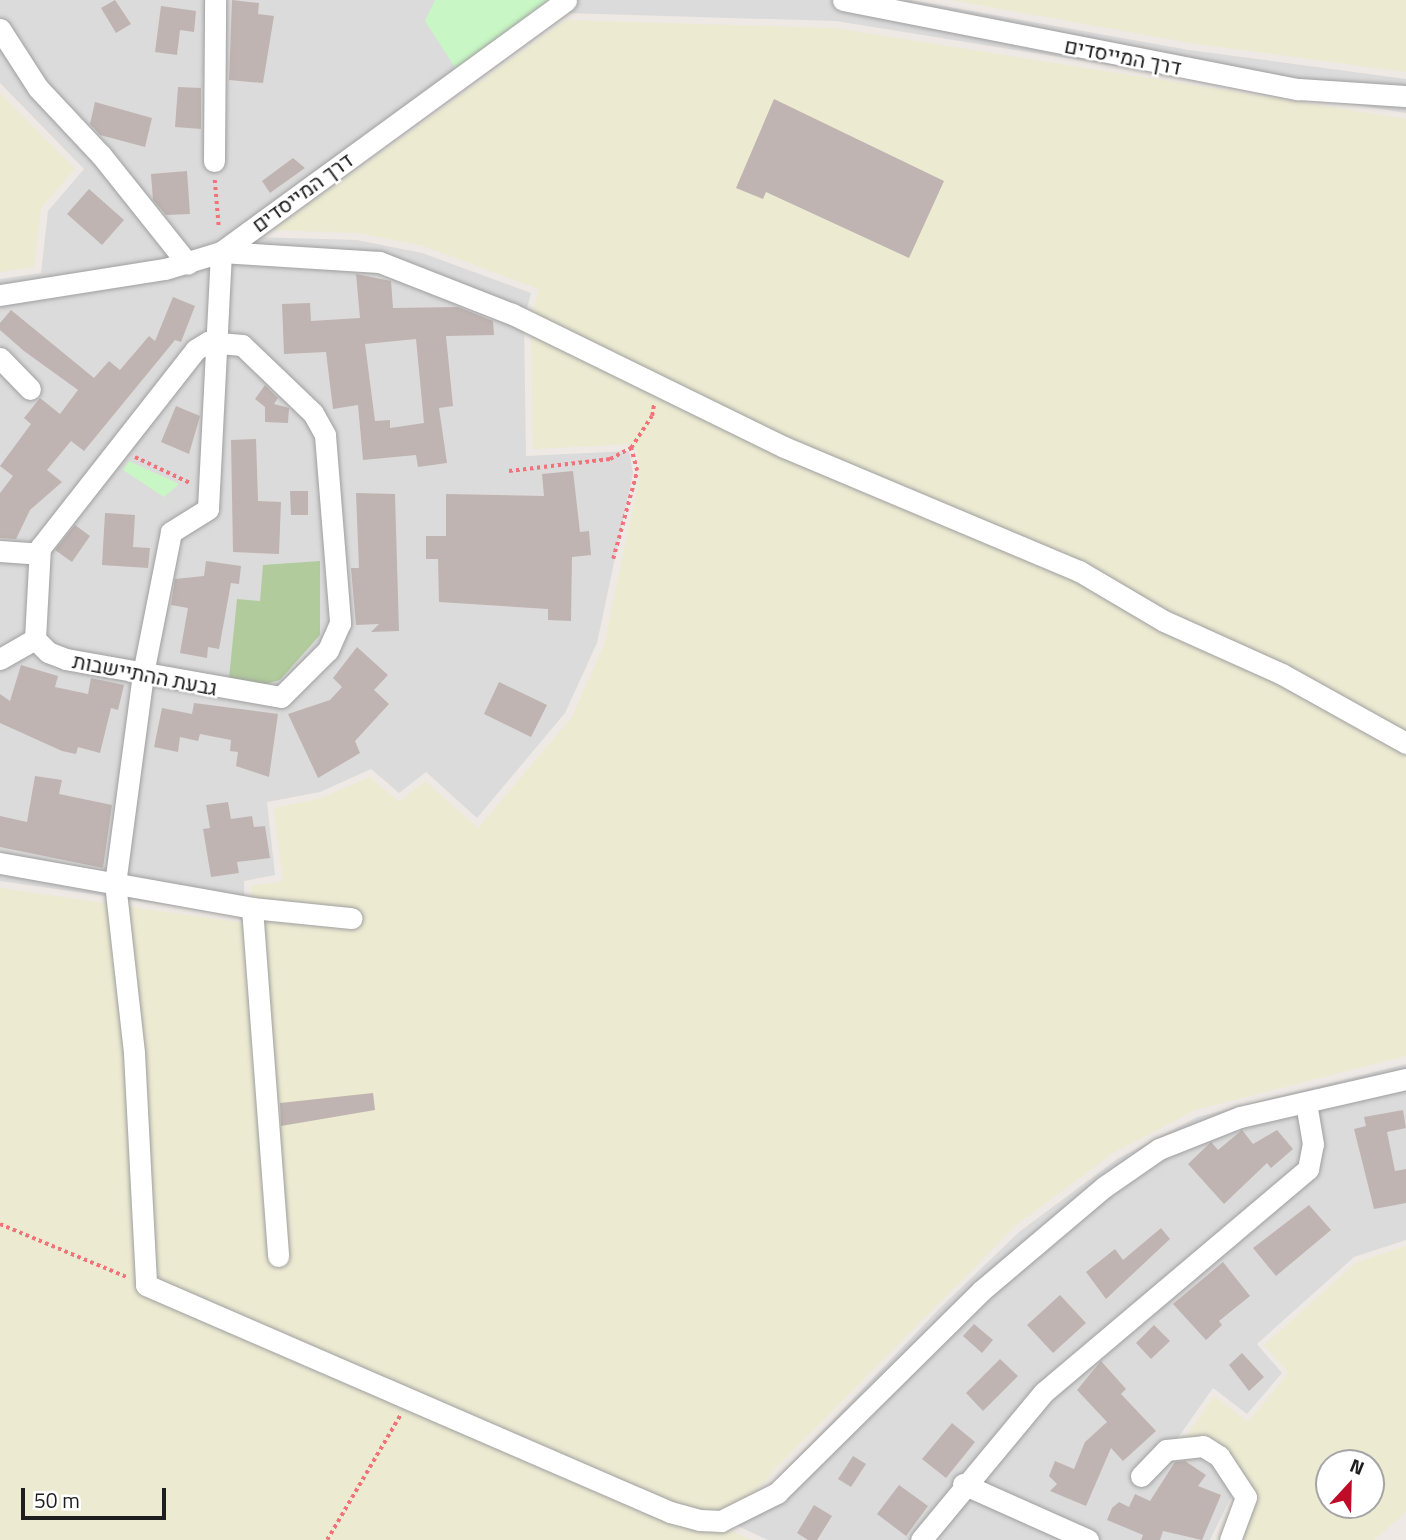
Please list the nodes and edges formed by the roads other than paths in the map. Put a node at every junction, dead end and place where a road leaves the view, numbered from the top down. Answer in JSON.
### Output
{"nodes":[{"id":1,"x":215,"y":0,"type":"edge"},
{"id":2,"x":566,"y":0,"type":"edge"},
{"id":3,"x":843,"y":0,"type":"edge"},
{"id":4,"x":0,"y":29,"type":"edge"},
{"id":5,"x":1406,"y":96,"type":"edge"},
{"id":6,"x":214,"y":161,"type":"road end"},
{"id":7,"x":221,"y":252,"type":"junction"},
{"id":8,"x":188,"y":264,"type":"junction"},
{"id":9,"x":0,"y":295,"type":"edge"},
{"id":10,"x":218,"y":342,"type":"junction"},
{"id":11,"x":0,"y":358,"type":"edge"},
{"id":12,"x":30,"y":389,"type":"dead end"},
{"id":13,"x":0,"y":551,"type":"edge"},
{"id":14,"x":39,"y":554,"type":"junction"},
{"id":15,"x":35,"y":639,"type":"junction"},
{"id":16,"x":0,"y":659,"type":"edge"},
{"id":17,"x":142,"y":674,"type":"junction"},
{"id":18,"x":1406,"y":743,"type":"edge"},
{"id":19,"x":0,"y":863,"type":"edge"},
{"id":20,"x":115,"y":883,"type":"junction"},
{"id":21,"x":251,"y":908,"type":"junction"},
{"id":22,"x":351,"y":918,"type":"dead end"},
{"id":23,"x":1406,"y":1079,"type":"edge"},
{"id":24,"x":1306,"y":1103,"type":"junction"},
{"id":25,"x":278,"y":1256,"type":"dead end"},
{"id":26,"x":1141,"y":1476,"type":"dead end"},
{"id":27,"x":963,"y":1485,"type":"junction"},
{"id":28,"x":920,"y":1540,"type":"edge"},
{"id":29,"x":1088,"y":1540,"type":"edge"},
{"id":30,"x":1230,"y":1540,"type":"edge"}],
"edges":[{"from":1,"to":6,"type":"street"},
{"from":2,"to":7,"type":"street","name":"דרך המייסדים"},
{"from":3,"to":5,"type":"street","name":"דרך המייסדים"},
{"from":4,"to":8,"type":"street"},
{"from":7,"to":8,"type":"street","name":"דרך המייסדים"},
{"from":7,"to":10,"type":"street"},
{"from":7,"to":18,"type":"street"},
{"from":8,"to":9,"type":"street","name":"דרך המייסדים"},
{"from":10,"to":14,"type":"street"},
{"from":10,"to":17,"type":"street"},
{"from":10,"to":17,"type":"street","name":"גבעת ההתיישבות"},
{"from":11,"to":12,"type":"street"},
{"from":13,"to":14,"type":"street"},
{"from":14,"to":15,"type":"street"},
{"from":15,"to":16,"type":"street"},
{"from":15,"to":17,"type":"street","name":"גבעת ההתיישבות"},
{"from":17,"to":20,"type":"street"},
{"from":19,"to":20,"type":"street"},
{"from":20,"to":21,"type":"street"},
{"from":20,"to":24,"type":"street"},
{"from":21,"to":22,"type":"street"},
{"from":21,"to":25,"type":"street"},
{"from":23,"to":24,"type":"street"},
{"from":24,"to":27,"type":"street"},
{"from":26,"to":30,"type":"street"},
{"from":27,"to":28,"type":"street"},
{"from":27,"to":29,"type":"street"}]}
